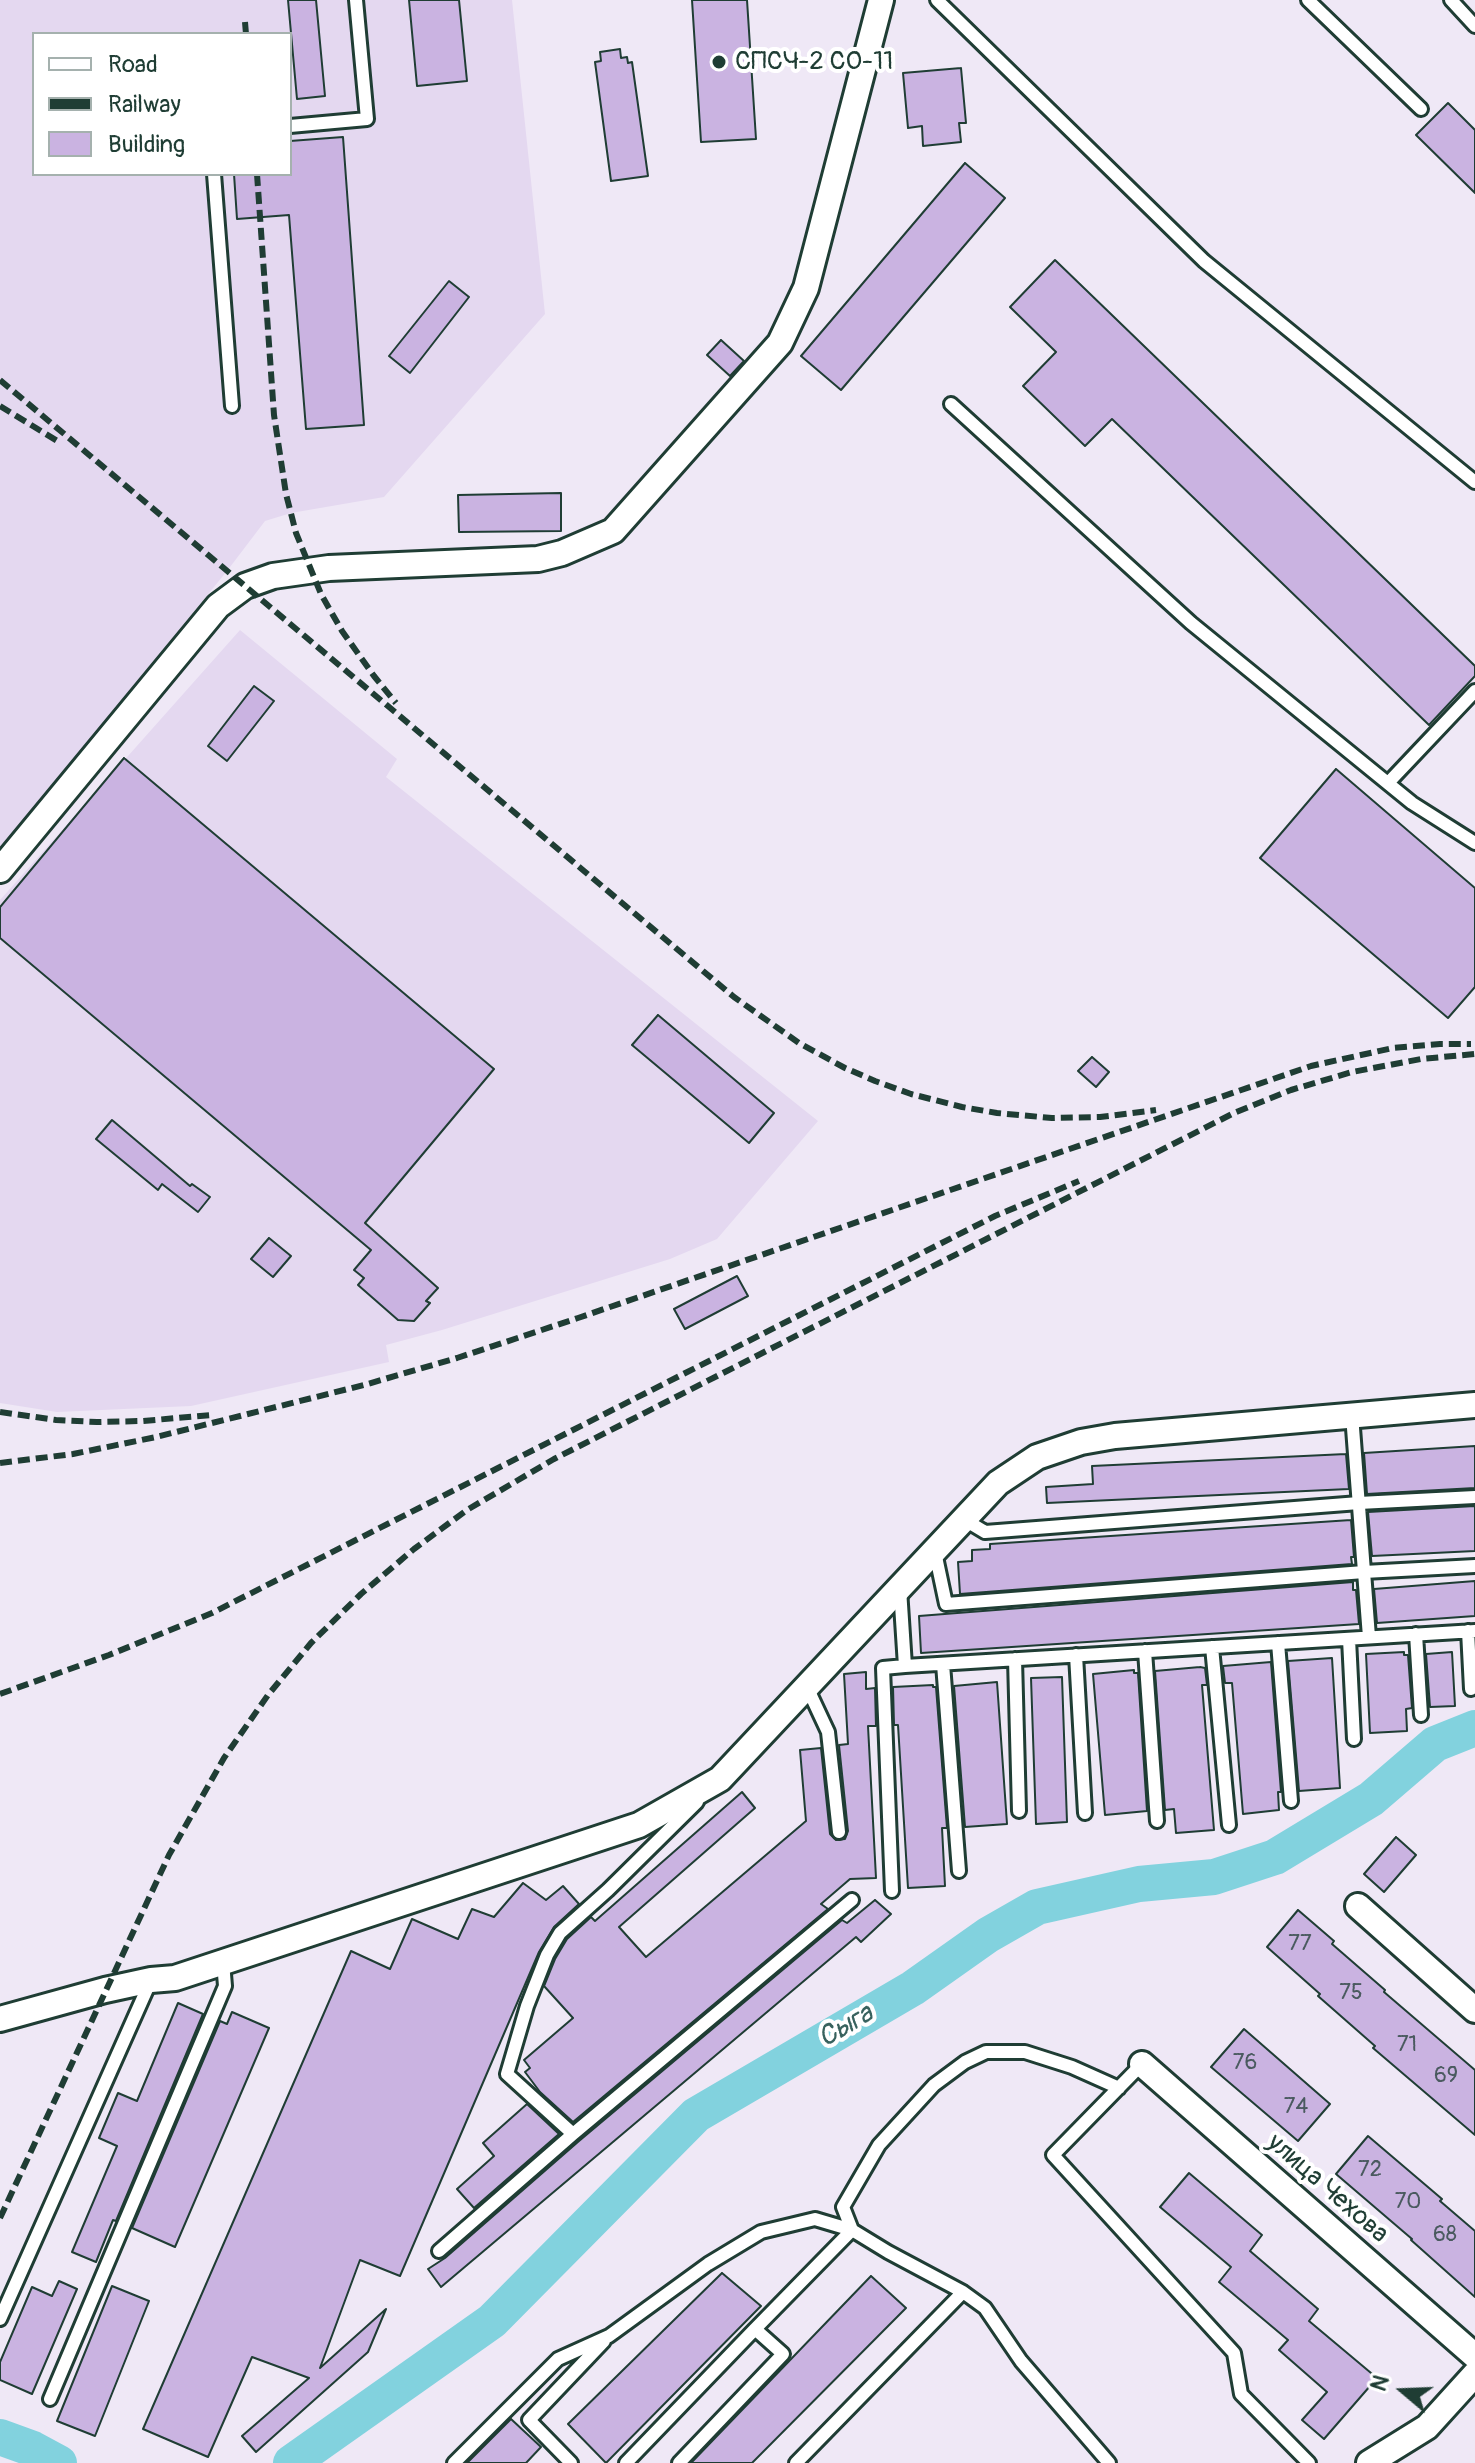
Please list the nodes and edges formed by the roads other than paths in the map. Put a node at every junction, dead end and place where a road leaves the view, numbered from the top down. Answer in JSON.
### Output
{"nodes":[{"id":1,"x":356,"y":0,"type":"edge"},
{"id":2,"x":881,"y":0,"type":"edge"},
{"id":3,"x":937,"y":0,"type":"edge"},
{"id":4,"x":1308,"y":0,"type":"edge"},
{"id":5,"x":1451,"y":0,"type":"edge"},
{"id":6,"x":1475,"y":26,"type":"edge"},
{"id":7,"x":1421,"y":109,"type":"dead end"},
{"id":8,"x":292,"y":126,"type":"edge"},
{"id":9,"x":214,"y":176,"type":"edge"},
{"id":10,"x":951,"y":404,"type":"dead end"},
{"id":11,"x":232,"y":406,"type":"dead end"},
{"id":12,"x":1475,"y":482,"type":"edge"},
{"id":13,"x":1475,"y":691,"type":"edge"},
{"id":14,"x":1388,"y":783,"type":"junction"},
{"id":15,"x":1475,"y":843,"type":"edge"},
{"id":16,"x":0,"y":870,"type":"edge"},
{"id":17,"x":1475,"y":1405,"type":"edge"},
{"id":18,"x":1352,"y":1415,"type":"junction"},
{"id":19,"x":1475,"y":1497,"type":"edge"},
{"id":20,"x":1359,"y":1503,"type":"junction"},
{"id":21,"x":965,"y":1520,"type":"junction"},
{"id":22,"x":935,"y":1552,"type":"junction"},
{"id":23,"x":1475,"y":1566,"type":"edge"},
{"id":24,"x":1364,"y":1572,"type":"junction"},
{"id":25,"x":900,"y":1589,"type":"junction"},
{"id":26,"x":1471,"y":1631,"type":"edge"},
{"id":27,"x":1416,"y":1634,"type":"junction"},
{"id":28,"x":1369,"y":1637,"type":"junction"},
{"id":29,"x":1349,"y":1639,"type":"junction"},
{"id":30,"x":1278,"y":1643,"type":"junction"},
{"id":31,"x":1212,"y":1647,"type":"junction"},
{"id":32,"x":1145,"y":1651,"type":"junction"},
{"id":33,"x":1076,"y":1655,"type":"junction"},
{"id":34,"x":1015,"y":1659,"type":"junction"},
{"id":35,"x":943,"y":1664,"type":"junction"},
{"id":36,"x":905,"y":1666,"type":"junction"},
{"id":37,"x":807,"y":1687,"type":"junction"},
{"id":38,"x":1471,"y":1689,"type":"dead end"},
{"id":39,"x":1421,"y":1715,"type":"dead end"},
{"id":40,"x":1354,"y":1739,"type":"dead end"},
{"id":41,"x":720,"y":1779,"type":"junction"},
{"id":42,"x":1291,"y":1801,"type":"dead end"},
{"id":43,"x":1019,"y":1811,"type":"dead end"},
{"id":44,"x":1085,"y":1813,"type":"dead end"},
{"id":45,"x":1157,"y":1821,"type":"dead end"},
{"id":46,"x":1229,"y":1825,"type":"dead end"},
{"id":47,"x":839,"y":1832,"type":"dead end"},
{"id":48,"x":959,"y":1871,"type":"dead end"},
{"id":49,"x":892,"y":1891,"type":"dead end"},
{"id":50,"x":852,"y":1900,"type":"dead end"},
{"id":51,"x":1358,"y":1906,"type":"dead end"},
{"id":52,"x":223,"y":1962,"type":"junction"},
{"id":53,"x":151,"y":1980,"type":"junction"},
{"id":54,"x":1475,"y":2010,"type":"edge"},
{"id":55,"x":0,"y":2019,"type":"edge"},
{"id":56,"x":1142,"y":2064,"type":"joint"},
{"id":57,"x":1119,"y":2088,"type":"junction"},
{"id":58,"x":573,"y":2134,"type":"junction"},
{"id":59,"x":852,"y":2230,"type":"junction"},
{"id":60,"x":439,"y":2251,"type":"dead end"},
{"id":61,"x":963,"y":2292,"type":"junction"},
{"id":62,"x":0,"y":2319,"type":"edge"},
{"id":63,"x":755,"y":2329,"type":"junction"},
{"id":64,"x":609,"y":2336,"type":"junction"},
{"id":65,"x":1475,"y":2356,"type":"edge"},
{"id":66,"x":1475,"y":2374,"type":"edge"},
{"id":67,"x":50,"y":2399,"type":"dead end"},
{"id":68,"x":454,"y":2463,"type":"edge"},
{"id":69,"x":571,"y":2463,"type":"edge"},
{"id":70,"x":626,"y":2463,"type":"edge"},
{"id":71,"x":679,"y":2463,"type":"edge"},
{"id":72,"x":796,"y":2463,"type":"edge"},
{"id":73,"x":1109,"y":2463,"type":"edge"},
{"id":74,"x":1309,"y":2463,"type":"edge"},
{"id":75,"x":1369,"y":2463,"type":"edge"}],
"edges":[{"from":1,"to":8,"type":"lane"},
{"from":2,"to":16,"type":"street"},
{"from":3,"to":12,"type":"lane"},
{"from":4,"to":7,"type":"lane"},
{"from":5,"to":6,"type":"lane"},
{"from":9,"to":11,"type":"lane"},
{"from":10,"to":14,"type":"lane"},
{"from":13,"to":14,"type":"lane"},
{"from":14,"to":15,"type":"lane"},
{"from":17,"to":18,"type":"street"},
{"from":18,"to":20,"type":"lane"},
{"from":18,"to":21,"type":"street"},
{"from":19,"to":20,"type":"lane"},
{"from":20,"to":21,"type":"lane"},
{"from":20,"to":24,"type":"lane"},
{"from":21,"to":22,"type":"street"},
{"from":22,"to":24,"type":"lane"},
{"from":22,"to":25,"type":"street"},
{"from":23,"to":24,"type":"lane"},
{"from":24,"to":28,"type":"lane"},
{"from":25,"to":36,"type":"lane"},
{"from":25,"to":37,"type":"street"},
{"from":26,"to":27,"type":"lane"},
{"from":26,"to":38,"type":"lane"},
{"from":27,"to":28,"type":"lane"},
{"from":27,"to":39,"type":"lane"},
{"from":28,"to":29,"type":"lane"},
{"from":29,"to":30,"type":"lane"},
{"from":29,"to":40,"type":"lane"},
{"from":30,"to":31,"type":"lane"},
{"from":30,"to":42,"type":"lane"},
{"from":31,"to":32,"type":"lane"},
{"from":31,"to":46,"type":"lane"},
{"from":32,"to":33,"type":"lane"},
{"from":32,"to":45,"type":"lane"},
{"from":33,"to":34,"type":"lane"},
{"from":33,"to":44,"type":"lane"},
{"from":34,"to":35,"type":"lane"},
{"from":34,"to":43,"type":"lane"},
{"from":35,"to":36,"type":"lane"},
{"from":35,"to":48,"type":"lane"},
{"from":36,"to":49,"type":"lane"},
{"from":37,"to":41,"type":"street"},
{"from":37,"to":47,"type":"lane"},
{"from":41,"to":52,"type":"street"},
{"from":41,"to":58,"type":"lane"},
{"from":50,"to":58,"type":"lane"},
{"from":51,"to":54,"type":"street"},
{"from":52,"to":53,"type":"street"},
{"from":52,"to":67,"type":"lane"},
{"from":53,"to":55,"type":"street"},
{"from":53,"to":62,"type":"lane"},
{"from":56,"to":57,"type":"lane"},
{"from":56,"to":65,"type":"street","name":"улица Чехова"},
{"from":57,"to":59,"type":"lane"},
{"from":57,"to":74,"type":"lane"},
{"from":58,"to":60,"type":"lane"},
{"from":59,"to":61,"type":"lane"},
{"from":59,"to":63,"type":"lane"},
{"from":59,"to":64,"type":"lane"},
{"from":61,"to":72,"type":"lane"},
{"from":61,"to":73,"type":"lane"},
{"from":63,"to":70,"type":"lane"},
{"from":63,"to":71,"type":"lane"},
{"from":64,"to":68,"type":"lane"},
{"from":64,"to":69,"type":"lane"},
{"from":66,"to":75,"type":"street"}]}
